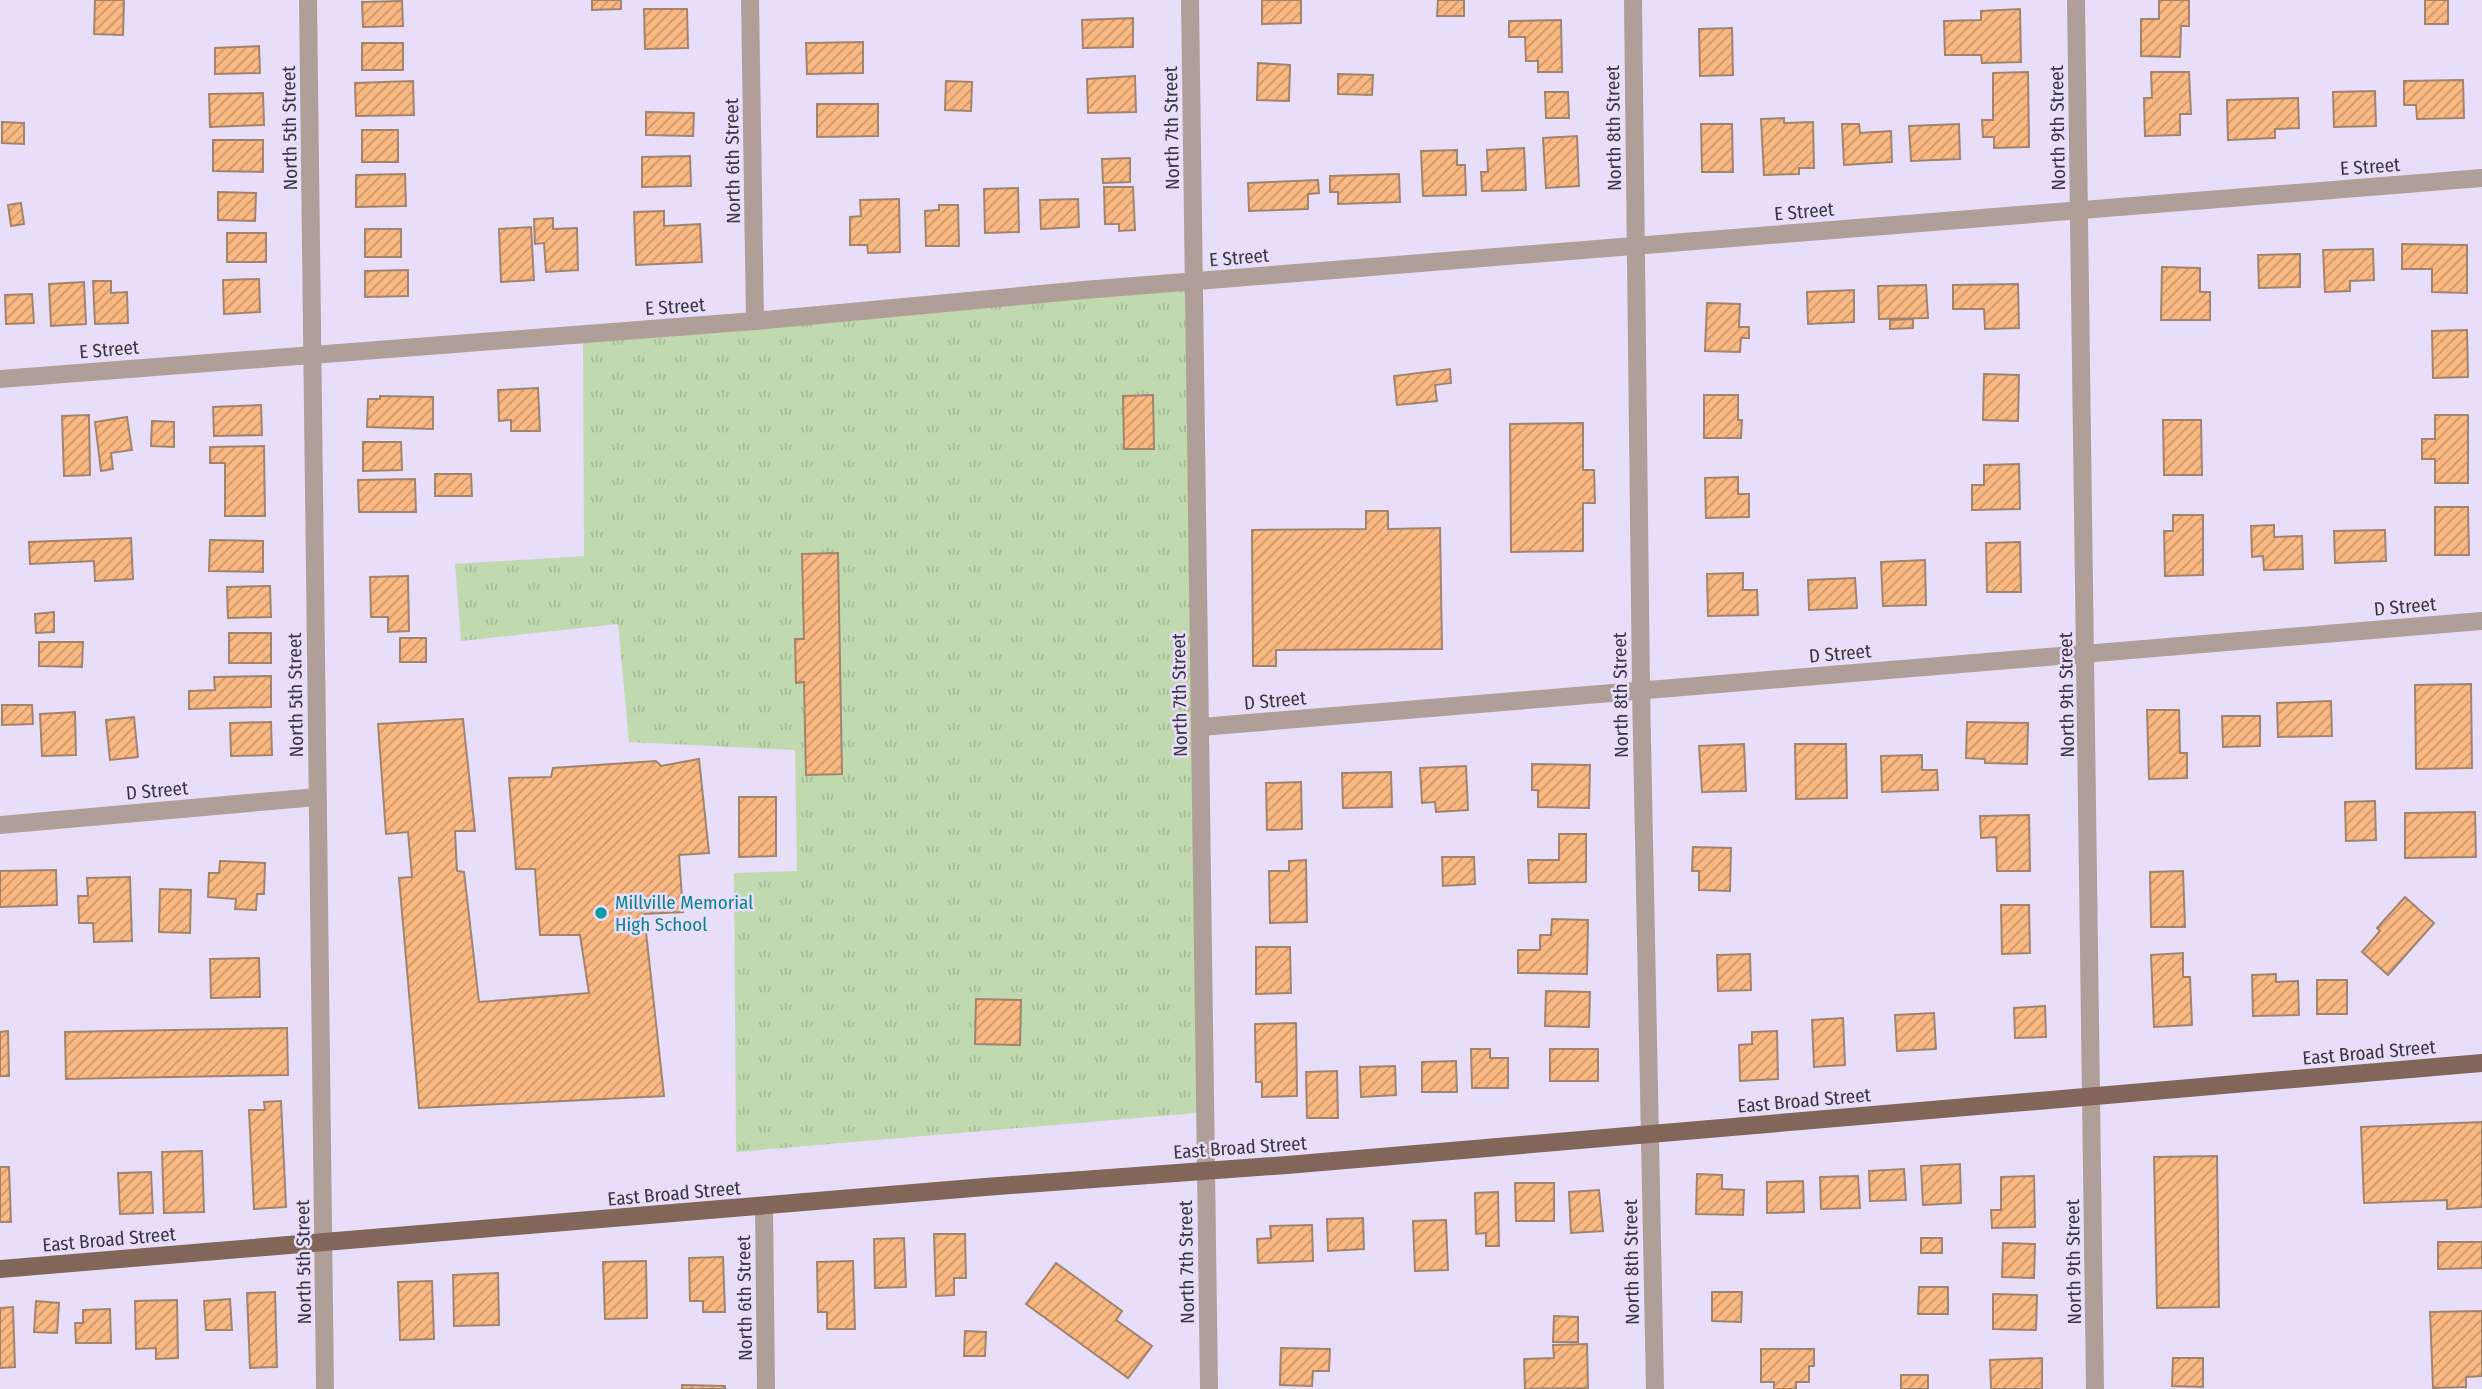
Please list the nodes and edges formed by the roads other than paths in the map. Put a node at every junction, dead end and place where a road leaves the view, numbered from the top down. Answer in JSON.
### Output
{"nodes":[{"id":1,"x":308,"y":0,"type":"edge"},
{"id":2,"x":750,"y":0,"type":"edge"},
{"id":3,"x":1190,"y":0,"type":"edge"},
{"id":4,"x":1633,"y":0,"type":"edge"},
{"id":5,"x":2076,"y":0,"type":"edge"},
{"id":6,"x":2482,"y":178,"type":"edge"},
{"id":7,"x":2078,"y":210,"type":"junction"},
{"id":8,"x":1636,"y":246,"type":"junction"},
{"id":9,"x":1194,"y":281,"type":"junction"},
{"id":10,"x":755,"y":321,"type":"junction"},
{"id":11,"x":313,"y":353,"type":"junction"},
{"id":12,"x":0,"y":379,"type":"edge"},
{"id":13,"x":2482,"y":621,"type":"edge"},
{"id":14,"x":2086,"y":654,"type":"junction"},
{"id":15,"x":1641,"y":690,"type":"junction"},
{"id":16,"x":1201,"y":727,"type":"junction"},
{"id":17,"x":317,"y":796,"type":"junction"},
{"id":18,"x":0,"y":825,"type":"edge"},
{"id":19,"x":2482,"y":1063,"type":"edge"},
{"id":20,"x":2092,"y":1096,"type":"junction"},
{"id":21,"x":1650,"y":1134,"type":"junction"},
{"id":22,"x":1206,"y":1171,"type":"junction"},
{"id":23,"x":764,"y":1207,"type":"junction"},
{"id":24,"x":323,"y":1243,"type":"junction"},
{"id":25,"x":0,"y":1269,"type":"edge"},
{"id":26,"x":326,"y":1389,"type":"edge"},
{"id":27,"x":766,"y":1389,"type":"edge"},
{"id":28,"x":1209,"y":1389,"type":"edge"},
{"id":29,"x":1654,"y":1389,"type":"edge"},
{"id":30,"x":2095,"y":1389,"type":"edge"}],
"edges":[{"from":1,"to":11,"type":"street","name":"North 5th Street"},
{"from":2,"to":10,"type":"street","name":"North 6th Street"},
{"from":3,"to":9,"type":"street","name":"North 7th Street"},
{"from":4,"to":8,"type":"street","name":"North 8th Street"},
{"from":5,"to":7,"type":"street","name":"North 9th Street"},
{"from":6,"to":7,"type":"street","name":"E Street"},
{"from":7,"to":8,"type":"street","name":"E Street"},
{"from":7,"to":14,"type":"street","name":"North 9th Street"},
{"from":8,"to":9,"type":"street","name":"E Street"},
{"from":8,"to":15,"type":"street","name":"North 8th Street"},
{"from":9,"to":10,"type":"street","name":"E Street"},
{"from":9,"to":16,"type":"street","name":"North 7th Street"},
{"from":10,"to":11,"type":"street","name":"E Street"},
{"from":11,"to":12,"type":"street","name":"E Street"},
{"from":11,"to":17,"type":"street","name":"North 5th Street"},
{"from":13,"to":14,"type":"street","name":"D Street"},
{"from":14,"to":15,"type":"street","name":"D Street"},
{"from":14,"to":20,"type":"street","name":"North 9th Street"},
{"from":15,"to":16,"type":"street","name":"D Street"},
{"from":15,"to":21,"type":"street","name":"North 8th Street"},
{"from":16,"to":22,"type":"street","name":"North 7th Street"},
{"from":17,"to":18,"type":"street","name":"D Street"},
{"from":17,"to":24,"type":"street","name":"North 5th Street"},
{"from":19,"to":20,"type":"main road","name":"East Broad Street"},
{"from":20,"to":21,"type":"main road","name":"East Broad Street"},
{"from":20,"to":30,"type":"street","name":"North 9th Street"},
{"from":21,"to":22,"type":"main road","name":"East Broad Street"},
{"from":21,"to":29,"type":"street","name":"North 8th Street"},
{"from":22,"to":23,"type":"main road","name":"East Broad Street"},
{"from":22,"to":28,"type":"street","name":"North 7th Street"},
{"from":23,"to":24,"type":"main road","name":"East Broad Street"},
{"from":23,"to":27,"type":"street","name":"North 6th Street"},
{"from":24,"to":25,"type":"main road","name":"East Broad Street"},
{"from":24,"to":26,"type":"street","name":"North 5th Street"}]}
